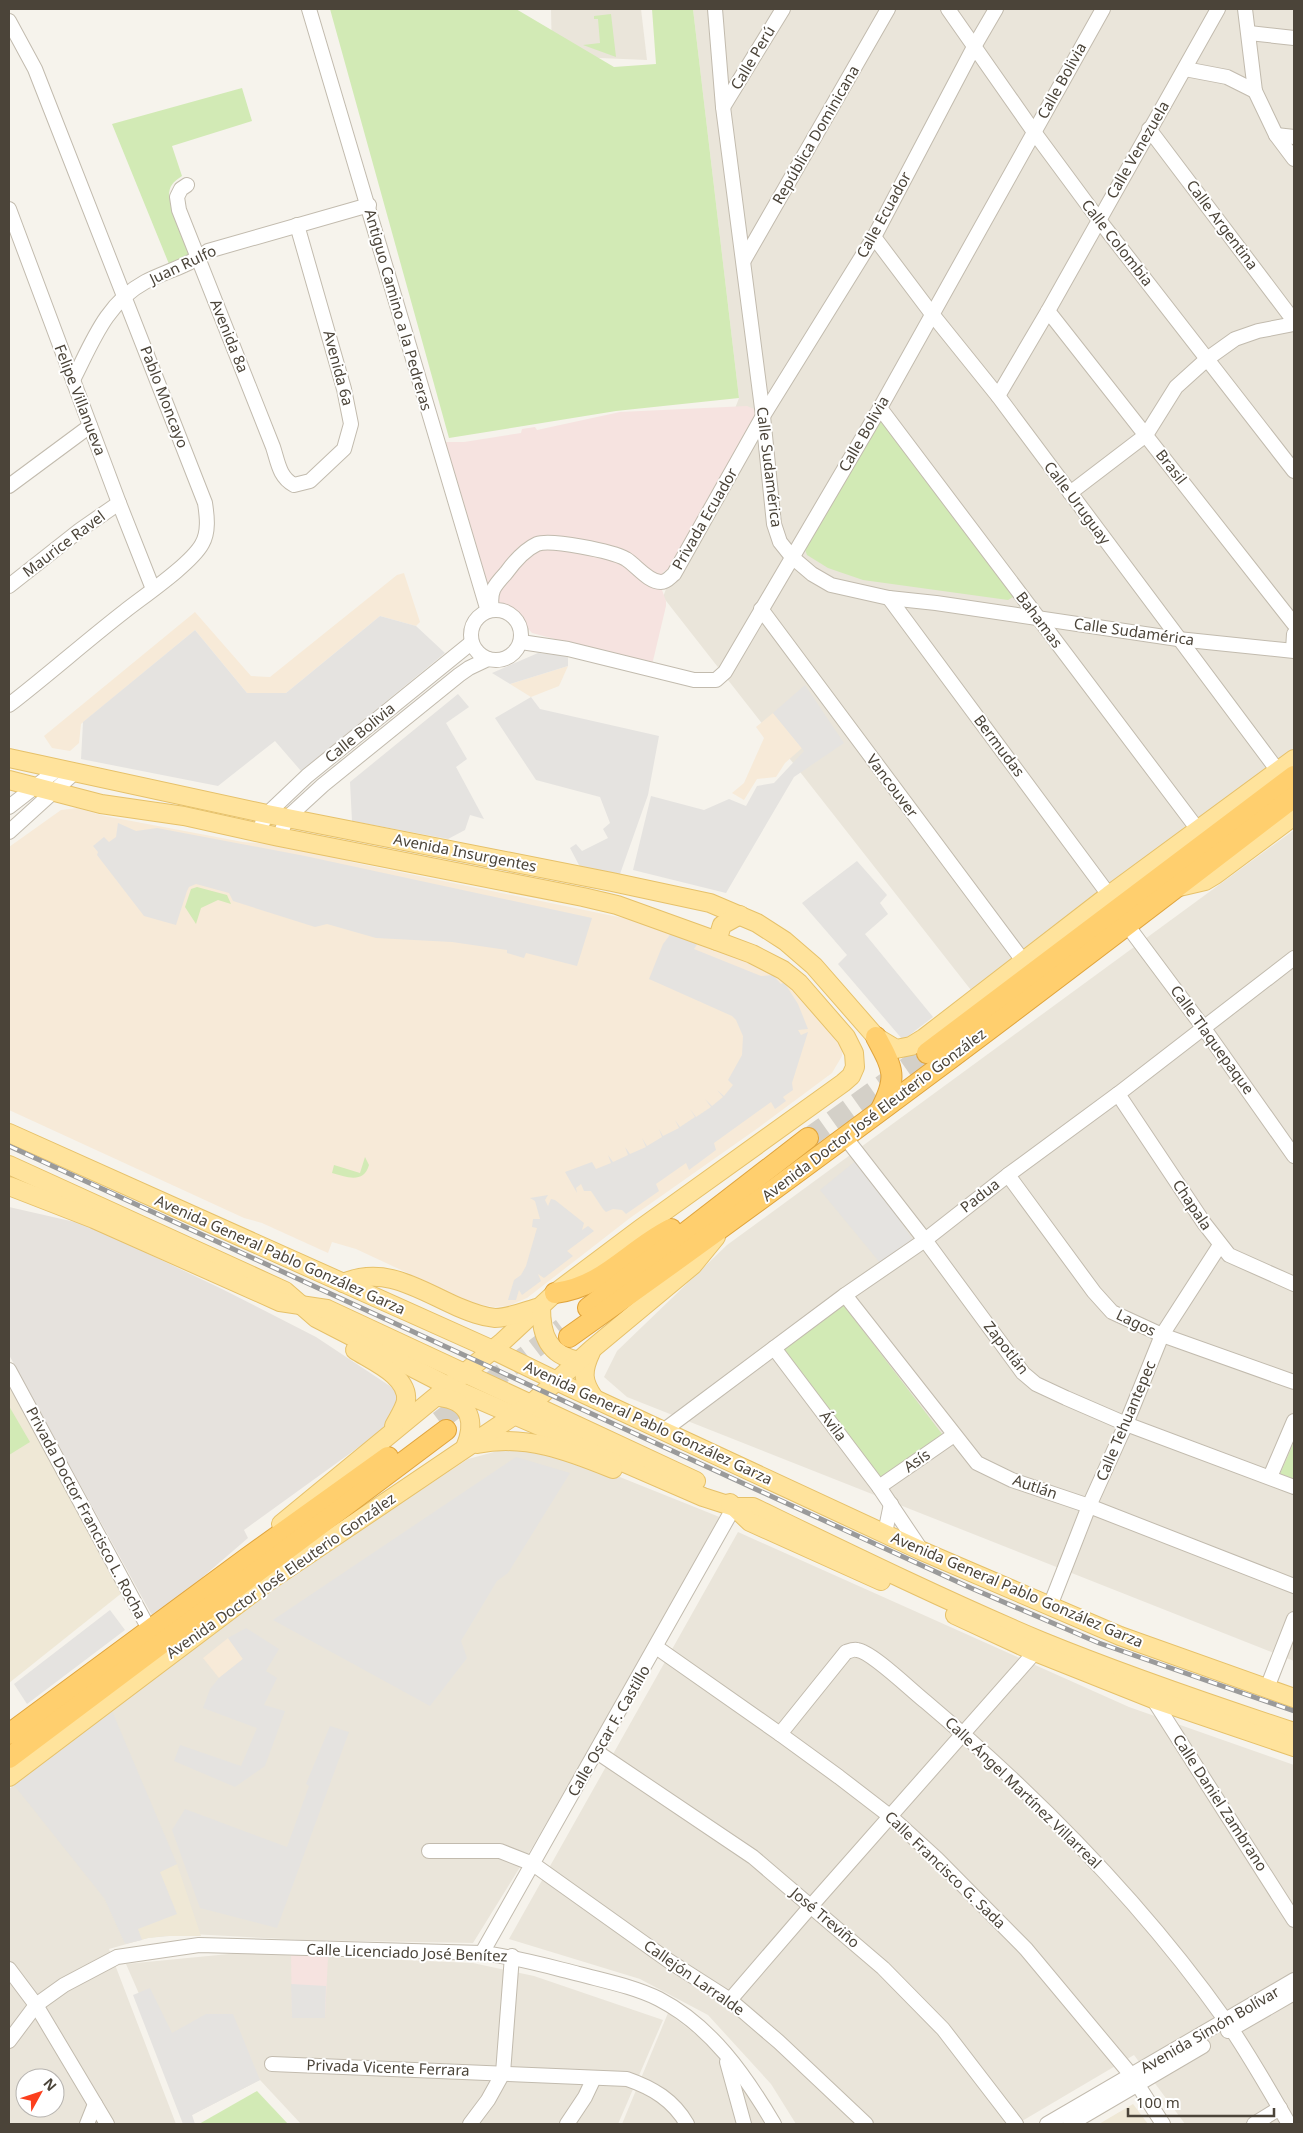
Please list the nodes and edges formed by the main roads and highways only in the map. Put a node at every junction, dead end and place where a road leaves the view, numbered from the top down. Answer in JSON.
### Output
{"nodes":[{"id":1,"x":9,"y":758,"type":"edge"},
{"id":2,"x":1294,"y":759,"type":"edge"},
{"id":3,"x":1286,"y":774,"type":"edge"},
{"id":4,"x":9,"y":780,"type":"edge"},
{"id":5,"x":1284,"y":804,"type":"edge"},
{"id":6,"x":1180,"y":862,"type":"junction"},
{"id":7,"x":530,"y":866,"type":"junction"},
{"id":8,"x":710,"y":903,"type":"junction"},
{"id":9,"x":625,"y":908,"type":"junction"},
{"id":10,"x":740,"y":915,"type":"junction"},
{"id":11,"x":1079,"y":919,"type":"junction"},
{"id":12,"x":717,"y":940,"type":"junction"},
{"id":13,"x":799,"y":982,"type":"junction"},
{"id":14,"x":846,"y":1002,"type":"junction"},
{"id":15,"x":876,"y":1037,"type":"junction"},
{"id":16,"x":927,"y":1053,"type":"tunnel mouth"},
{"id":17,"x":880,"y":1111,"type":"junction"},
{"id":18,"x":9,"y":1133,"type":"edge"},
{"id":19,"x":808,"y":1138,"type":"tunnel mouth"},
{"id":20,"x":9,"y":1165,"type":"edge"},
{"id":21,"x":9,"y":1186,"type":"edge"},
{"id":22,"x":728,"y":1199,"type":"junction"},
{"id":23,"x":722,"y":1228,"type":"junction"},
{"id":24,"x":234,"y":1280,"type":"junction"},
{"id":25,"x":343,"y":1282,"type":"junction"},
{"id":26,"x":548,"y":1300,"type":"junction"},
{"id":27,"x":301,"y":1305,"type":"junction"},
{"id":28,"x":592,"y":1349,"type":"junction"},
{"id":29,"x":493,"y":1350,"type":"junction"},
{"id":30,"x":578,"y":1361,"type":"junction"},
{"id":31,"x":464,"y":1372,"type":"junction"},
{"id":32,"x":557,"y":1381,"type":"junction"},
{"id":33,"x":442,"y":1391,"type":"junction"},
{"id":34,"x":594,"y":1398,"type":"junction"},
{"id":35,"x":530,"y":1404,"type":"junction"},
{"id":36,"x":514,"y":1416,"type":"junction"},
{"id":37,"x":567,"y":1420,"type":"junction"},
{"id":38,"x":389,"y":1434,"type":"junction"},
{"id":39,"x":467,"y":1447,"type":"junction"},
{"id":40,"x":584,"y":1451,"type":"junction"},
{"id":41,"x":731,"y":1511,"type":"junction"},
{"id":42,"x":247,"y":1558,"type":"junction"},
{"id":43,"x":1038,"y":1646,"type":"junction"},
{"id":44,"x":1153,"y":1692,"type":"junction"},
{"id":45,"x":1294,"y":1698,"type":"edge"},
{"id":46,"x":11,"y":1728,"type":"edge"},
{"id":47,"x":1294,"y":1732,"type":"edge"},
{"id":48,"x":1294,"y":1746,"type":"edge"},
{"id":49,"x":9,"y":1758,"type":"edge"},
{"id":50,"x":9,"y":1777,"type":"edge"}],
"edges":[{"from":1,"to":7,"type":"main road","name":"Avenida Insurgentes"},
{"from":2,"to":3,"type":"main road","name":"Avenida Doctor José Eleuterio González"},
{"from":3,"to":5,"type":"highway","name":"Avenida Doctor José Eleuterio González"},
{"from":3,"to":11,"type":"main road","name":"Avenida Doctor José Eleuterio González"},
{"from":4,"to":9,"type":"main road","name":"Avenida Insurgentes"},
{"from":5,"to":6,"type":"highway","name":"Avenida Doctor José Eleuterio González"},
{"from":5,"to":17,"type":"highway","name":"Avenida Doctor José Eleuterio González"},
{"from":6,"to":11,"type":"highway"},
{"from":6,"to":16,"type":"highway","name":"Avenida Doctor José Eleuterio González"},
{"from":7,"to":8,"type":"main road","name":"Avenida Insurgentes"},
{"from":7,"to":9,"type":"main road"},
{"from":8,"to":9,"type":"main road"},
{"from":8,"to":10,"type":"main road","name":"Avenida Insurgentes"},
{"from":9,"to":12,"type":"main road","name":"Avenida Insurgentes"},
{"from":10,"to":12,"type":"main road"},
{"from":10,"to":14,"type":"main road","name":"Avenida Insurgentes"},
{"from":11,"to":15,"type":"main road","name":"Avenida Doctor José Eleuterio González"},
{"from":12,"to":13,"type":"main road","name":"Avenida Insurgentes"},
{"from":13,"to":14,"type":"main road"},
{"from":13,"to":26,"type":"main road","name":"Avenida Insurgentes"},
{"from":14,"to":15,"type":"main road","name":"Avenida Insurgentes"},
{"from":15,"to":17,"type":"highway"},
{"from":17,"to":23,"type":"highway","name":"Avenida Doctor José Eleuterio González"},
{"from":18,"to":25,"type":"main road","name":"Avenida General Pablo González Garza"},
{"from":19,"to":22,"type":"highway","name":"Avenida Doctor José Eleuterio González"},
{"from":20,"to":27,"type":"main road","name":"Avenida General Pablo González Garza"},
{"from":21,"to":24,"type":"main road","name":"Avenida General Pablo González Garza"},
{"from":22,"to":23,"type":"highway","name":"Avenida Doctor José Eleuterio González"},
{"from":22,"to":26,"type":"highway"},
{"from":23,"to":28,"type":"main road","name":"Avenida Doctor José Eleuterio González"},
{"from":24,"to":27,"type":"main road","name":"Avenida General Pablo González Garza"},
{"from":24,"to":38,"type":"main road"},
{"from":25,"to":26,"type":"main road"},
{"from":25,"to":29,"type":"main road","name":"Avenida General Pablo González Garza"},
{"from":26,"to":29,"type":"main road"},
{"from":26,"to":30,"type":"main road"},
{"from":27,"to":31,"type":"main road","name":"Avenida General Pablo González Garza"},
{"from":27,"to":33,"type":"main road","name":"Avenida General Pablo González Garza"},
{"from":28,"to":30,"type":"main road","name":"Avenida Doctor José Eleuterio González"},
{"from":28,"to":34,"type":"main road"},
{"from":29,"to":31,"type":"main road"},
{"from":29,"to":32,"type":"main road","name":"Avenida General Pablo González Garza"},
{"from":30,"to":32,"type":"main road","name":"Avenida Doctor José Eleuterio González"},
{"from":31,"to":33,"type":"main road"},
{"from":31,"to":35,"type":"main road","name":"Avenida General Pablo González Garza"},
{"from":32,"to":34,"type":"main road","name":"Avenida General Pablo González Garza"},
{"from":32,"to":35,"type":"main road","name":"Avenida Doctor José Eleuterio González"},
{"from":33,"to":36,"type":"main road","name":"Avenida General Pablo González Garza"},
{"from":33,"to":38,"type":"main road"},
{"from":33,"to":39,"type":"main road"},
{"from":34,"to":45,"type":"main road","name":"Avenida General Pablo González Garza"},
{"from":35,"to":36,"type":"main road","name":"Avenida Doctor José Eleuterio González"},
{"from":35,"to":37,"type":"main road","name":"Avenida General Pablo González Garza"},
{"from":36,"to":39,"type":"main road","name":"Avenida Doctor José Eleuterio González"},
{"from":36,"to":40,"type":"main road","name":"Avenida General Pablo González Garza"},
{"from":37,"to":40,"type":"main road"},
{"from":37,"to":41,"type":"main road","name":"Avenida General Pablo González Garza"},
{"from":38,"to":42,"type":"main road"},
{"from":39,"to":40,"type":"main road"},
{"from":39,"to":50,"type":"main road","name":"Avenida Doctor José Eleuterio González"},
{"from":40,"to":41,"type":"main road"},
{"from":41,"to":43,"type":"main road","name":"Avenida General Pablo González Garza"},
{"from":41,"to":43,"type":"main road","name":"Avenida General Pablo González Garza"},
{"from":42,"to":46,"type":"highway","name":"Avenida Doctor José Eleuterio González"},
{"from":42,"to":49,"type":"highway","name":"Avenida Doctor José Eleuterio González"},
{"from":43,"to":44,"type":"main road","name":"Avenida General Pablo González Garza"},
{"from":44,"to":47,"type":"main road","name":"Avenida General Pablo González Garza"},
{"from":44,"to":48,"type":"main road","name":"Avenida General Pablo González Garza"}]}
